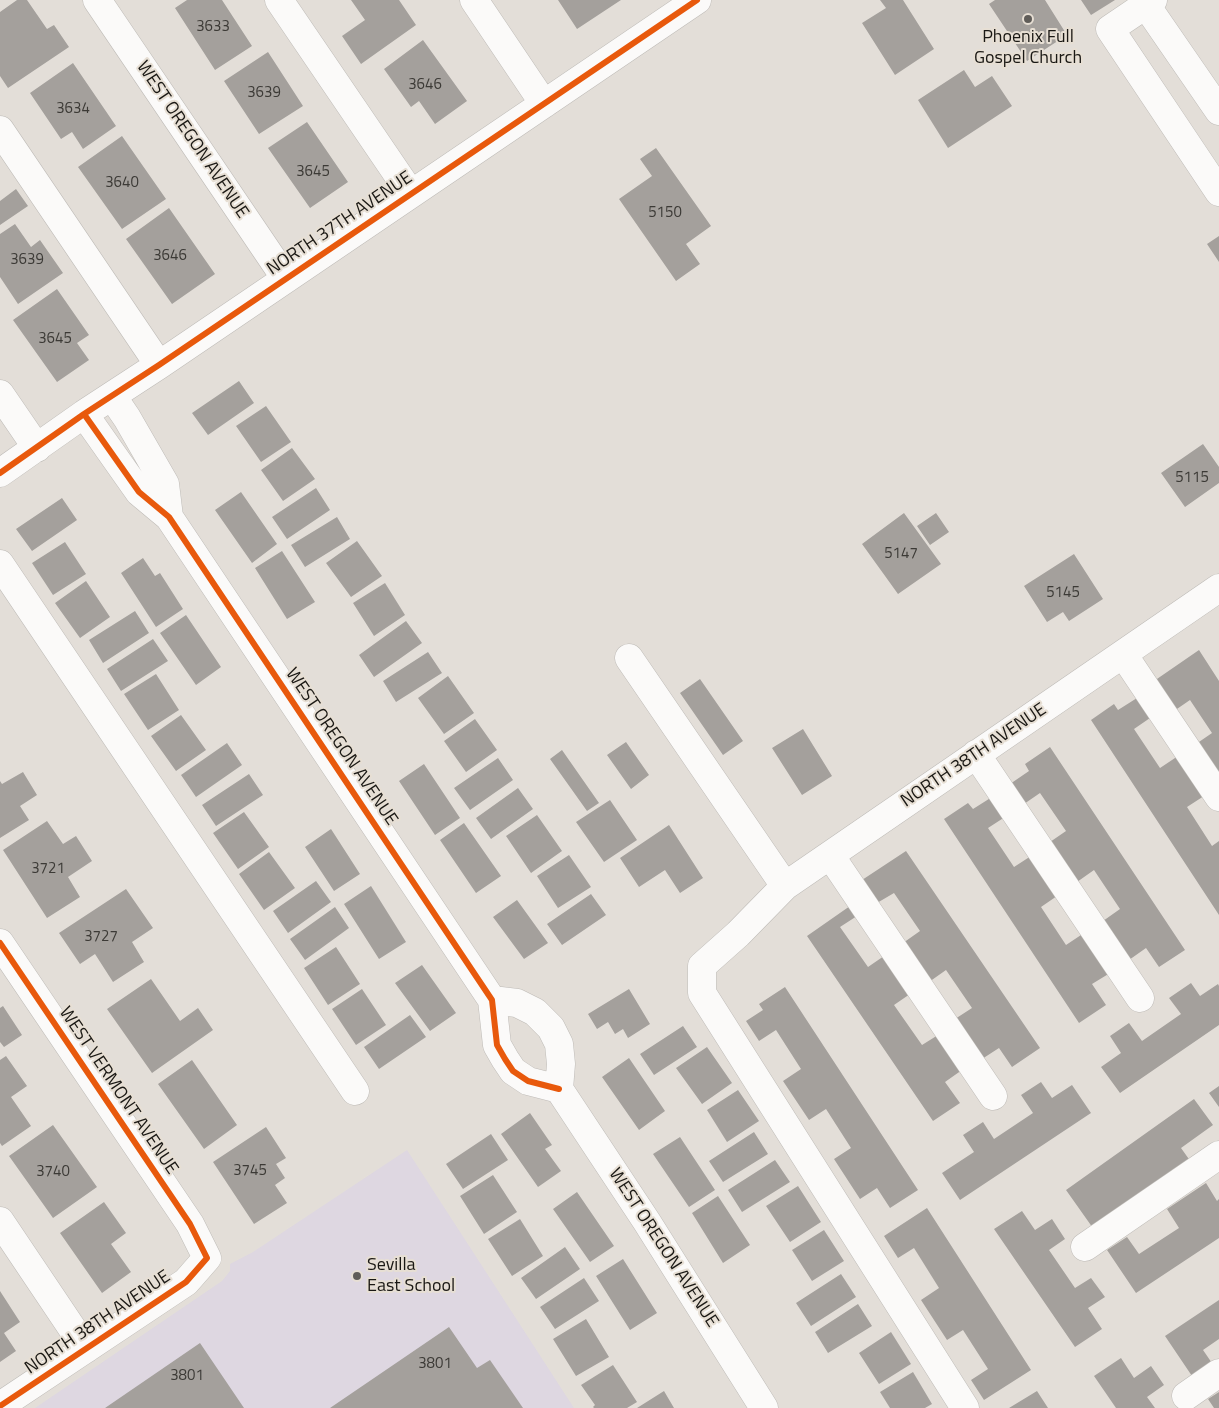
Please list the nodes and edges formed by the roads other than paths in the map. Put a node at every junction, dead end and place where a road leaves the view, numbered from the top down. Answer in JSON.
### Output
{"nodes":[{"id":1,"x":97,"y":0,"type":"edge"},
{"id":2,"x":279,"y":0,"type":"edge"},
{"id":3,"x":474,"y":0,"type":"edge"},
{"id":4,"x":1150,"y":2,"type":"edge"},
{"id":5,"x":685,"y":3,"type":"edge"},
{"id":6,"x":544,"y":104,"type":"junction"},
{"id":7,"x":1219,"y":111,"type":"edge"},
{"id":8,"x":0,"y":130,"type":"edge"},
{"id":9,"x":1219,"y":192,"type":"edge"},
{"id":10,"x":411,"y":194,"type":"junction"},
{"id":11,"x":286,"y":279,"type":"junction"},
{"id":12,"x":160,"y":365,"type":"junction"},
{"id":13,"x":0,"y":394,"type":"edge"},
{"id":14,"x":112,"y":396,"type":"junction"},
{"id":15,"x":84,"y":414,"type":"junction"},
{"id":16,"x":37,"y":448,"type":"junction"},
{"id":17,"x":0,"y":473,"type":"edge"},
{"id":18,"x":169,"y":517,"type":"junction"},
{"id":19,"x":0,"y":564,"type":"edge"},
{"id":20,"x":1219,"y":588,"type":"edge"},
{"id":21,"x":1122,"y":654,"type":"junction"},
{"id":22,"x":628,"y":658,"type":"dead end"},
{"id":23,"x":976,"y":754,"type":"junction"},
{"id":24,"x":1219,"y":797,"type":"edge"},
{"id":25,"x":830,"y":855,"type":"junction"},
{"id":26,"x":785,"y":886,"type":"junction"},
{"id":27,"x":0,"y":943,"type":"edge"},
{"id":28,"x":1140,"y":998,"type":"dead end"},
{"id":29,"x":492,"y":1000,"type":"junction"},
{"id":30,"x":559,"y":1089,"type":"junction"},
{"id":31,"x":355,"y":1091,"type":"dead end"},
{"id":32,"x":992,"y":1096,"type":"dead end"},
{"id":33,"x":1219,"y":1155,"type":"edge"},
{"id":34,"x":0,"y":1221,"type":"edge"},
{"id":35,"x":1085,"y":1247,"type":"dead end"},
{"id":36,"x":207,"y":1258,"type":"joint"},
{"id":37,"x":86,"y":1349,"type":"junction"},
{"id":38,"x":1219,"y":1373,"type":"edge"},
{"id":39,"x":1186,"y":1396,"type":"dead end"},
{"id":40,"x":0,"y":1406,"type":"edge"},
{"id":41,"x":764,"y":1408,"type":"edge"},
{"id":42,"x":965,"y":1408,"type":"edge"}],
"edges":[{"from":1,"to":11,"type":"street","name":"WEST OREGON AVENUE"},
{"from":2,"to":10,"type":"street"},
{"from":3,"to":6,"type":"street"},
{"from":4,"to":7,"type":"street"},
{"from":4,"to":9,"type":"street"},
{"from":5,"to":6,"type":"street","name":"NORTH 37TH AVENUE"},
{"from":6,"to":10,"type":"street","name":"NORTH 37TH AVENUE"},
{"from":8,"to":12,"type":"street"},
{"from":10,"to":11,"type":"street","name":"NORTH 37TH AVENUE"},
{"from":11,"to":12,"type":"street","name":"NORTH 37TH AVENUE"},
{"from":12,"to":14,"type":"street","name":"NORTH 37TH AVENUE"},
{"from":13,"to":16,"type":"street"},
{"from":14,"to":15,"type":"street","name":"NORTH 37TH AVENUE"},
{"from":14,"to":18,"type":"street","name":"WEST OREGON AVENUE"},
{"from":15,"to":16,"type":"street","name":"NORTH 37TH AVENUE"},
{"from":15,"to":18,"type":"street","name":"WEST OREGON AVENUE"},
{"from":16,"to":17,"type":"street","name":"NORTH 37TH AVENUE"},
{"from":18,"to":29,"type":"street","name":"WEST OREGON AVENUE"},
{"from":19,"to":31,"type":"street"},
{"from":20,"to":21,"type":"street","name":"NORTH 38TH AVENUE"},
{"from":21,"to":23,"type":"street","name":"NORTH 38TH AVENUE"},
{"from":21,"to":24,"type":"street"},
{"from":22,"to":26,"type":"street"},
{"from":23,"to":25,"type":"street","name":"NORTH 38TH AVENUE"},
{"from":23,"to":28,"type":"street"},
{"from":25,"to":26,"type":"street","name":"NORTH 38TH AVENUE"},
{"from":25,"to":32,"type":"street"},
{"from":26,"to":42,"type":"street","name":"NORTH 38TH AVENUE"},
{"from":27,"to":36,"type":"street","name":"WEST VERMONT AVENUE"},
{"from":29,"to":30,"type":"street","name":"WEST OREGON AVENUE"},
{"from":29,"to":30,"type":"street"},
{"from":30,"to":41,"type":"street","name":"WEST OREGON AVENUE"},
{"from":33,"to":35,"type":"street"},
{"from":34,"to":37,"type":"street"},
{"from":36,"to":37,"type":"street","name":"NORTH 38TH AVENUE"},
{"from":37,"to":40,"type":"street","name":"NORTH 38TH AVENUE"},
{"from":38,"to":39,"type":"street"}]}
